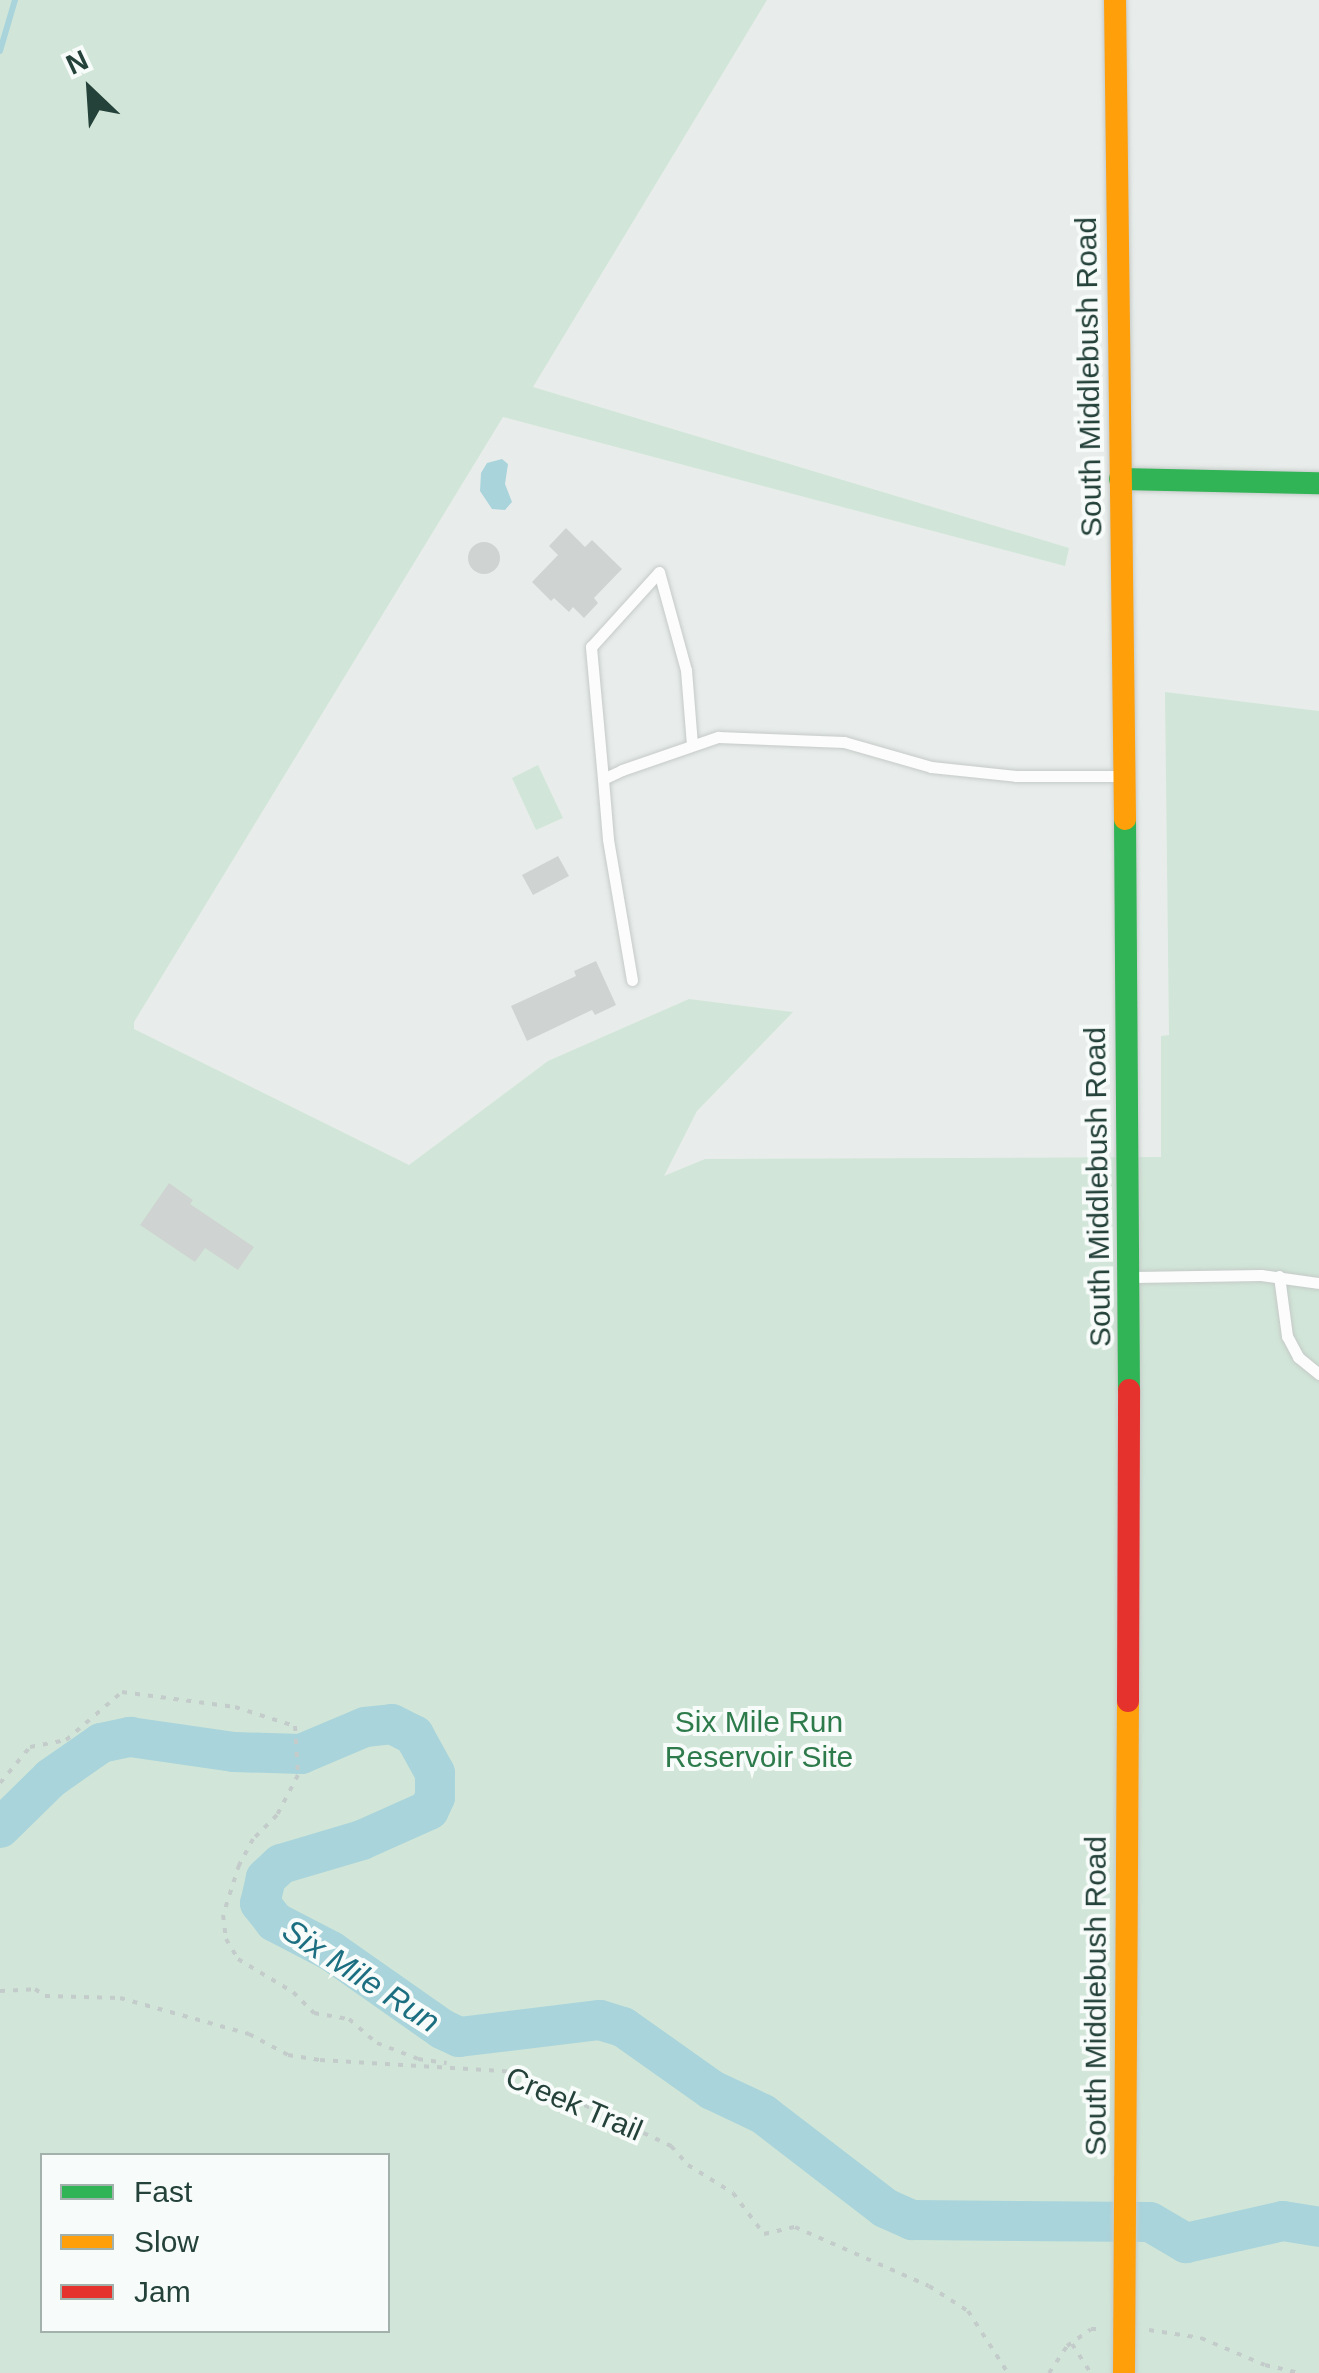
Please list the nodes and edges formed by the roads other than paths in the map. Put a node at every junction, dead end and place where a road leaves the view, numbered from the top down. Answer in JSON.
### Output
{"nodes":[{"id":1,"x":1115,"y":0,"type":"edge"},
{"id":2,"x":1120,"y":479,"type":"junction"},
{"id":3,"x":1319,"y":483,"type":"edge"},
{"id":4,"x":692,"y":744,"type":"junction"},
{"id":5,"x":1124,"y":776,"type":"junction"},
{"id":6,"x":603,"y":780,"type":"junction"},
{"id":7,"x":632,"y":980,"type":"dead end"},
{"id":8,"x":1279,"y":1276,"type":"junction"},
{"id":9,"x":1130,"y":1277,"type":"junction"},
{"id":10,"x":1319,"y":1282,"type":"edge"},
{"id":11,"x":1319,"y":1374,"type":"edge"},
{"id":12,"x":1124,"y":2373,"type":"edge"}],
"edges":[{"from":1,"to":2,"type":"street","name":"South Middlebush Road"},
{"from":2,"to":3,"type":"street"},
{"from":2,"to":5,"type":"street","name":"South Middlebush Road"},
{"from":4,"to":5,"type":"lane"},
{"from":4,"to":6,"type":"lane"},
{"from":4,"to":6,"type":"lane"},
{"from":5,"to":9,"type":"street","name":"South Middlebush Road"},
{"from":6,"to":7,"type":"lane"},
{"from":8,"to":9,"type":"lane"},
{"from":8,"to":10,"type":"lane"},
{"from":8,"to":11,"type":"lane"},
{"from":9,"to":12,"type":"street","name":"South Middlebush Road"}]}
